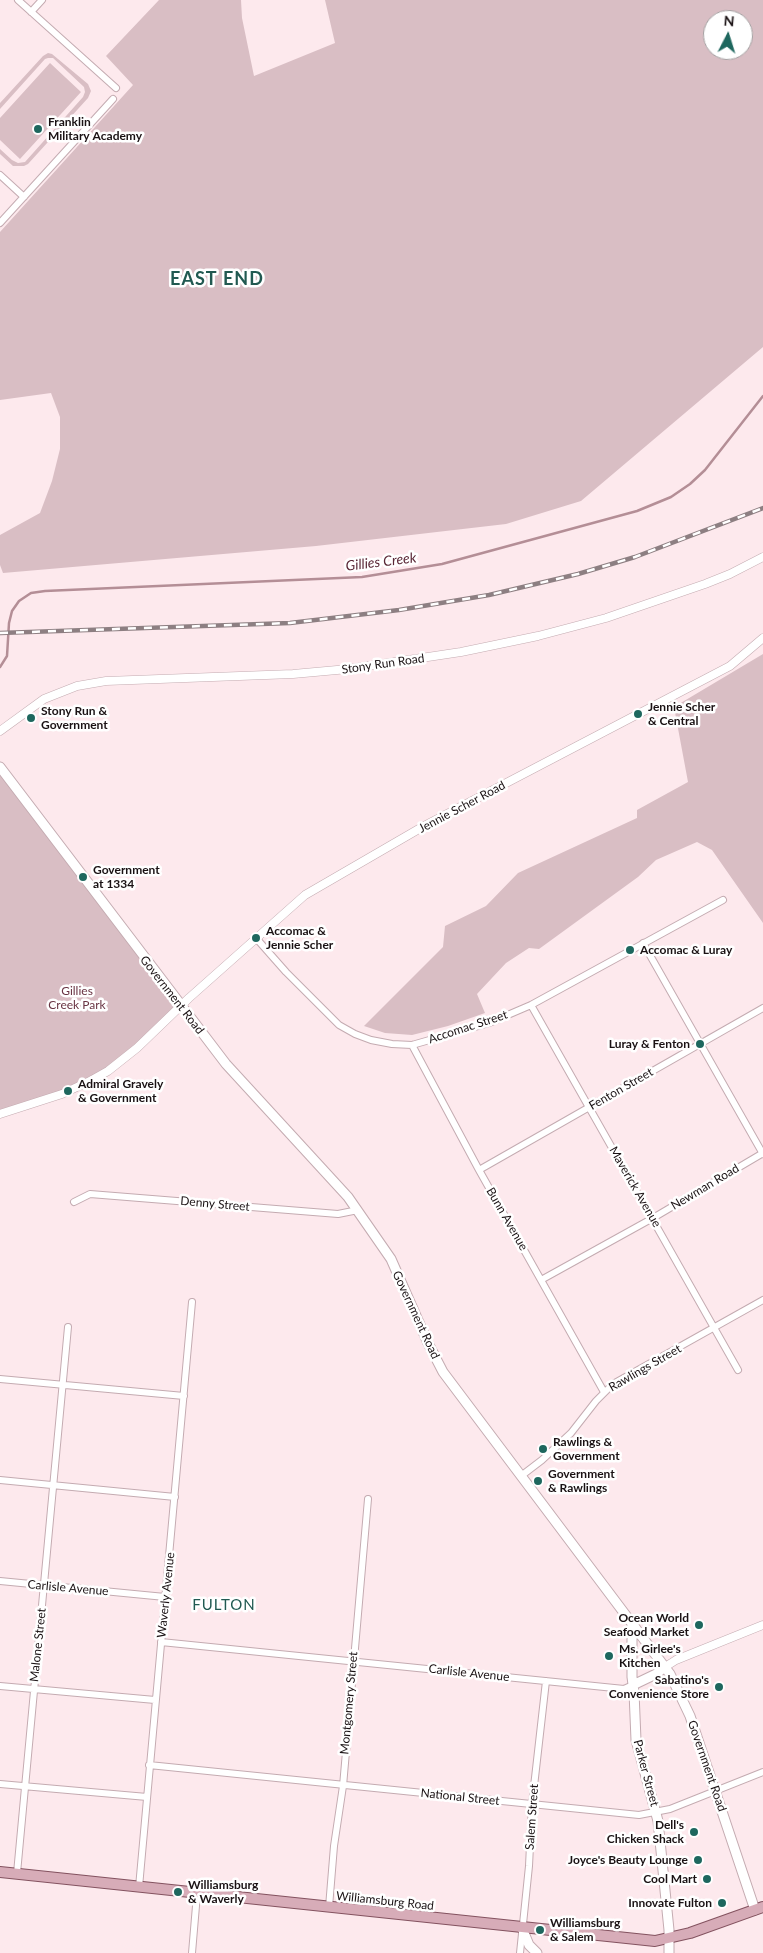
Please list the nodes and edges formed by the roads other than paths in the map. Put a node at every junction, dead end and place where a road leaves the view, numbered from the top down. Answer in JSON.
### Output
{"nodes":[{"id":1,"x":18,"y":0,"type":"edge"},
{"id":2,"x":42,"y":0,"type":"edge"},
{"id":3,"x":31,"y":12,"type":"junction"},
{"id":4,"x":116,"y":88,"type":"dead end"},
{"id":5,"x":113,"y":99,"type":"dead end"},
{"id":6,"x":0,"y":175,"type":"edge"},
{"id":7,"x":24,"y":197,"type":"junction"},
{"id":8,"x":0,"y":223,"type":"edge"},
{"id":9,"x":763,"y":557,"type":"edge"},
{"id":10,"x":763,"y":638,"type":"edge"},
{"id":11,"x":0,"y":731,"type":"edge"},
{"id":12,"x":0,"y":767,"type":"edge"},
{"id":13,"x":723,"y":900,"type":"dead end"},
{"id":14,"x":256,"y":938,"type":"junction"},
{"id":15,"x":644,"y":942,"type":"junction"},
{"id":16,"x":531,"y":1005,"type":"junction"},
{"id":17,"x":181,"y":1006,"type":"junction"},
{"id":18,"x":763,"y":1008,"type":"edge"},
{"id":19,"x":700,"y":1044,"type":"junction"},
{"id":20,"x":412,"y":1045,"type":"junction"},
{"id":21,"x":590,"y":1107,"type":"junction"},
{"id":22,"x":0,"y":1114,"type":"edge"},
{"id":23,"x":763,"y":1153,"type":"edge"},
{"id":24,"x":479,"y":1170,"type":"junction"},
{"id":25,"x":74,"y":1202,"type":"dead end"},
{"id":26,"x":358,"y":1210,"type":"junction"},
{"id":27,"x":653,"y":1218,"type":"junction"},
{"id":28,"x":541,"y":1280,"type":"junction"},
{"id":29,"x":763,"y":1300,"type":"edge"},
{"id":30,"x":192,"y":1302,"type":"dead end"},
{"id":31,"x":68,"y":1327,"type":"dead end"},
{"id":32,"x":715,"y":1328,"type":"junction"},
{"id":33,"x":738,"y":1370,"type":"dead end"},
{"id":34,"x":0,"y":1379,"type":"edge"},
{"id":35,"x":63,"y":1385,"type":"junction"},
{"id":36,"x":604,"y":1392,"type":"junction"},
{"id":37,"x":184,"y":1396,"type":"junction"},
{"id":38,"x":521,"y":1476,"type":"junction"},
{"id":39,"x":0,"y":1480,"type":"edge"},
{"id":40,"x":53,"y":1485,"type":"junction"},
{"id":41,"x":175,"y":1496,"type":"junction"},
{"id":42,"x":368,"y":1499,"type":"dead end"},
{"id":43,"x":0,"y":1581,"type":"edge"},
{"id":44,"x":44,"y":1585,"type":"junction"},
{"id":45,"x":165,"y":1597,"type":"junction"},
{"id":46,"x":632,"y":1623,"type":"junction"},
{"id":47,"x":763,"y":1624,"type":"edge"},
{"id":48,"x":161,"y":1642,"type":"junction"},
{"id":49,"x":353,"y":1661,"type":"junction"},
{"id":50,"x":665,"y":1668,"type":"junction"},
{"id":51,"x":546,"y":1681,"type":"junction"},
{"id":52,"x":633,"y":1685,"type":"junction"},
{"id":53,"x":0,"y":1686,"type":"edge"},
{"id":54,"x":34,"y":1689,"type":"junction"},
{"id":55,"x":155,"y":1700,"type":"junction"},
{"id":56,"x":149,"y":1765,"type":"junction"},
{"id":57,"x":763,"y":1772,"type":"edge"},
{"id":58,"x":0,"y":1784,"type":"edge"},
{"id":59,"x":25,"y":1786,"type":"junction"},
{"id":60,"x":343,"y":1786,"type":"junction"},
{"id":61,"x":716,"y":1792,"type":"junction"},
{"id":62,"x":146,"y":1797,"type":"junction"},
{"id":63,"x":532,"y":1804,"type":"junction"},
{"id":64,"x":657,"y":1813,"type":"junction"},
{"id":65,"x":0,"y":1872,"type":"edge"},
{"id":66,"x":17,"y":1873,"type":"junction"},
{"id":67,"x":139,"y":1887,"type":"junction"},
{"id":68,"x":196,"y":1894,"type":"junction"},
{"id":69,"x":329,"y":1907,"type":"junction"},
{"id":70,"x":759,"y":1908,"type":"edge"},
{"id":71,"x":522,"y":1928,"type":"junction"},
{"id":72,"x":670,"y":1939,"type":"junction"},
{"id":73,"x":192,"y":1953,"type":"edge"},
{"id":74,"x":520,"y":1953,"type":"edge"},
{"id":75,"x":537,"y":1953,"type":"edge"},
{"id":76,"x":669,"y":1953,"type":"edge"}],
"edges":[{"from":1,"to":3,"type":"street"},
{"from":2,"to":3,"type":"street"},
{"from":3,"to":4,"type":"street"},
{"from":5,"to":7,"type":"street"},
{"from":6,"to":7,"type":"street"},
{"from":7,"to":8,"type":"street"},
{"from":9,"to":11,"type":"street","name":"Stony Run Road"},
{"from":10,"to":14,"type":"street","name":"Jennie Scher Road"},
{"from":12,"to":17,"type":"main road","name":"Government Road"},
{"from":13,"to":15,"type":"street","name":"Accomac Street"},
{"from":14,"to":17,"type":"street","name":"Jennie Scher Road"},
{"from":14,"to":20,"type":"street","name":"Accomac Street"},
{"from":15,"to":16,"type":"street","name":"Accomac Street"},
{"from":15,"to":19,"type":"street"},
{"from":16,"to":20,"type":"street","name":"Accomac Street"},
{"from":16,"to":21,"type":"street","name":"Maverick Avenue"},
{"from":17,"to":22,"type":"street","name":"Jennie Scher Road"},
{"from":17,"to":26,"type":"main road","name":"Government Road"},
{"from":18,"to":19,"type":"street","name":"Fenton Street"},
{"from":19,"to":21,"type":"street","name":"Fenton Street"},
{"from":19,"to":23,"type":"street"},
{"from":20,"to":24,"type":"street","name":"Bunn Avenue"},
{"from":21,"to":24,"type":"street","name":"Fenton Street"},
{"from":21,"to":27,"type":"street","name":"Maverick Avenue"},
{"from":23,"to":27,"type":"street","name":"Newman Road"},
{"from":24,"to":28,"type":"street","name":"Bunn Avenue"},
{"from":25,"to":26,"type":"street","name":"Denny Street"},
{"from":26,"to":38,"type":"main road","name":"Government Road"},
{"from":27,"to":28,"type":"street","name":"Newman Road"},
{"from":27,"to":32,"type":"street","name":"Maverick Avenue"},
{"from":28,"to":36,"type":"street","name":"Bunn Avenue"},
{"from":29,"to":32,"type":"street","name":"Rawlings Street"},
{"from":30,"to":37,"type":"street","name":"Waverly Avenue"},
{"from":31,"to":35,"type":"street","name":"Malone Street"},
{"from":32,"to":33,"type":"street","name":"Maverick Avenue"},
{"from":32,"to":36,"type":"street","name":"Rawlings Street"},
{"from":34,"to":35,"type":"street"},
{"from":35,"to":37,"type":"street"},
{"from":35,"to":40,"type":"street","name":"Malone Street"},
{"from":36,"to":38,"type":"street","name":"Rawlings Street"},
{"from":37,"to":41,"type":"street","name":"Waverly Avenue"},
{"from":38,"to":46,"type":"main road","name":"Government Road"},
{"from":39,"to":40,"type":"street"},
{"from":40,"to":41,"type":"street"},
{"from":40,"to":44,"type":"street","name":"Malone Street"},
{"from":41,"to":45,"type":"street","name":"Waverly Avenue"},
{"from":42,"to":49,"type":"street","name":"Montgomery Street"},
{"from":43,"to":44,"type":"street","name":"Carlisle Avenue"},
{"from":44,"to":45,"type":"street","name":"Carlisle Avenue"},
{"from":44,"to":54,"type":"street","name":"Malone Street"},
{"from":45,"to":48,"type":"street","name":"Waverly Avenue"},
{"from":46,"to":50,"type":"main road","name":"Government Road"},
{"from":46,"to":52,"type":"main road","name":"Parker Street"},
{"from":47,"to":50,"type":"street","name":"Carlisle Avenue"},
{"from":48,"to":49,"type":"street","name":"Carlisle Avenue"},
{"from":48,"to":55,"type":"street","name":"Waverly Avenue"},
{"from":49,"to":51,"type":"street","name":"Carlisle Avenue"},
{"from":49,"to":60,"type":"street","name":"Montgomery Street"},
{"from":50,"to":52,"type":"main road","name":"Carlisle Avenue"},
{"from":50,"to":61,"type":"main road","name":"Government Road"},
{"from":51,"to":52,"type":"street","name":"Carlisle Avenue"},
{"from":51,"to":63,"type":"street","name":"Salem Street"},
{"from":52,"to":64,"type":"main road","name":"Parker Street"},
{"from":53,"to":54,"type":"street"},
{"from":54,"to":55,"type":"street"},
{"from":54,"to":59,"type":"street","name":"Malone Street"},
{"from":55,"to":56,"type":"street","name":"Waverly Avenue"},
{"from":56,"to":60,"type":"street","name":"National Street"},
{"from":56,"to":62,"type":"street","name":"Waverly Avenue"},
{"from":57,"to":61,"type":"street","name":"National Street"},
{"from":58,"to":59,"type":"street"},
{"from":59,"to":62,"type":"street"},
{"from":59,"to":66,"type":"street","name":"Malone Street"},
{"from":60,"to":63,"type":"street","name":"National Street"},
{"from":60,"to":69,"type":"street","name":"Montgomery Street"},
{"from":61,"to":64,"type":"street","name":"National Street"},
{"from":61,"to":70,"type":"main road","name":"Government Road"},
{"from":62,"to":67,"type":"street","name":"Waverly Avenue"},
{"from":63,"to":64,"type":"street","name":"National Street"},
{"from":63,"to":71,"type":"street","name":"Salem Street"},
{"from":64,"to":72,"type":"main road","name":"Parker Street"},
{"from":65,"to":66,"type":"main road","name":"Williamsburg Road"},
{"from":66,"to":67,"type":"main road","name":"Williamsburg Road"},
{"from":67,"to":68,"type":"main road","name":"Williamsburg Road"},
{"from":68,"to":69,"type":"main road","name":"Williamsburg Road"},
{"from":68,"to":73,"type":"street"},
{"from":69,"to":71,"type":"main road","name":"Williamsburg Road"},
{"from":70,"to":72,"type":"main road","name":"Williamsburg Road"},
{"from":71,"to":72,"type":"main road","name":"Williamsburg Road"},
{"from":71,"to":74,"type":"street","name":"Salem Street"},
{"from":71,"to":75,"type":"main road"},
{"from":72,"to":76,"type":"main road","name":"Parker Street"}]}
